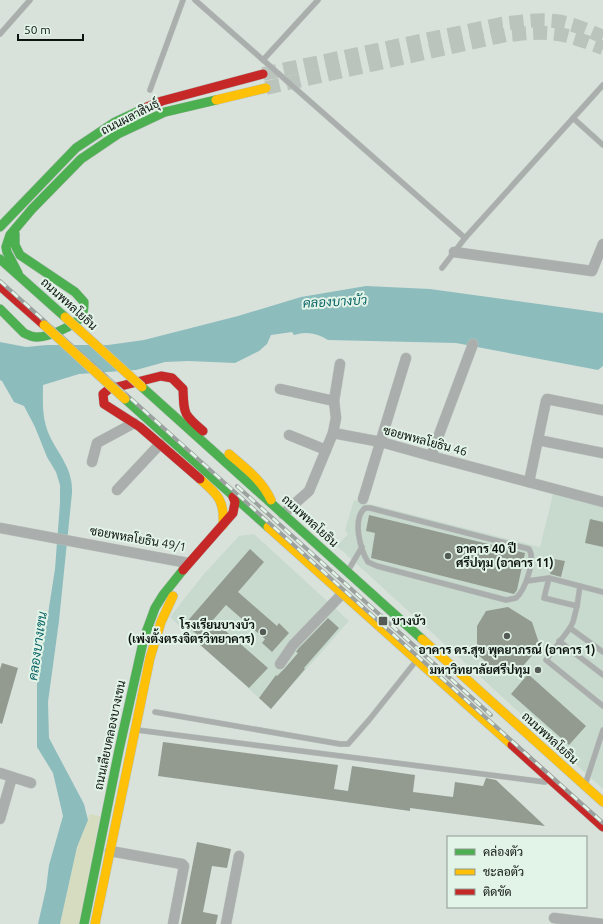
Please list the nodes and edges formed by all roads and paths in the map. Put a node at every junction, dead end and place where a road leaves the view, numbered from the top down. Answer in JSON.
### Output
{"nodes":[{"id":1,"x":30,"y":0,"type":"edge"},
{"id":2,"x":183,"y":0,"type":"edge"},
{"id":3,"x":195,"y":0,"type":"edge"},
{"id":4,"x":318,"y":0,"type":"edge"},
{"id":5,"x":0,"y":34,"type":"edge"},
{"id":6,"x":263,"y":60,"type":"junction"},
{"id":7,"x":263,"y":74,"type":"tunnel mouth"},
{"id":8,"x":603,"y":85,"type":"edge"},
{"id":9,"x":266,"y":88,"type":"tunnel mouth"},
{"id":10,"x":150,"y":90,"type":"dead end"},
{"id":11,"x":573,"y":118,"type":"junction"},
{"id":12,"x":603,"y":145,"type":"edge"},
{"id":13,"x":25,"y":202,"type":"junction"},
{"id":14,"x":32,"y":209,"type":"junction"},
{"id":15,"x":0,"y":228,"type":"edge"},
{"id":16,"x":465,"y":238,"type":"junction"},
{"id":17,"x":12,"y":239,"type":"junction"},
{"id":18,"x":603,"y":244,"type":"edge"},
{"id":19,"x":454,"y":252,"type":"junction"},
{"id":20,"x":0,"y":259,"type":"edge"},
{"id":21,"x":442,"y":268,"type":"dead end"},
{"id":22,"x":19,"y":275,"type":"junction"},
{"id":23,"x":0,"y":286,"type":"edge"},
{"id":24,"x":0,"y":309,"type":"edge"},
{"id":25,"x":473,"y":344,"type":"dead end"},
{"id":26,"x":406,"y":358,"type":"dead end"},
{"id":27,"x":340,"y":364,"type":"dead end"},
{"id":28,"x":280,"y":389,"type":"dead end"},
{"id":29,"x":334,"y":401,"type":"junction"},
{"id":30,"x":603,"y":410,"type":"edge"},
{"id":31,"x":134,"y":423,"type":"junction"},
{"id":32,"x":333,"y":433,"type":"junction"},
{"id":33,"x":289,"y":435,"type":"dead end"},
{"id":34,"x":538,"y":440,"type":"junction"},
{"id":35,"x":381,"y":442,"type":"junction"},
{"id":36,"x":160,"y":444,"type":"junction"},
{"id":37,"x":326,"y":450,"type":"junction"},
{"id":38,"x":603,"y":453,"type":"edge"},
{"id":39,"x":431,"y":456,"type":"junction"},
{"id":40,"x":92,"y":462,"type":"dead end"},
{"id":41,"x":529,"y":482,"type":"junction"},
{"id":42,"x":117,"y":490,"type":"dead end"},
{"id":43,"x":233,"y":497,"type":"junction"},
{"id":44,"x":363,"y":499,"type":"dead end"},
{"id":45,"x":603,"y":502,"type":"edge"},
{"id":46,"x":272,"y":504,"type":"junction"},
{"id":47,"x":283,"y":514,"type":"junction"},
{"id":48,"x":259,"y":520,"type":"junction"},
{"id":49,"x":223,"y":525,"type":"junction"},
{"id":50,"x":0,"y":528,"type":"edge"},
{"id":51,"x":362,"y":547,"type":"junction"},
{"id":52,"x":191,"y":565,"type":"junction"},
{"id":53,"x":347,"y":572,"type":"junction"},
{"id":54,"x":182,"y":577,"type":"junction"},
{"id":55,"x":549,"y":578,"type":"junction"},
{"id":56,"x":526,"y":581,"type":"junction"},
{"id":57,"x":580,"y":586,"type":"junction"},
{"id":58,"x":603,"y":592,"type":"edge"},
{"id":59,"x":342,"y":594,"type":"junction"},
{"id":60,"x":577,"y":606,"type":"junction"},
{"id":61,"x":570,"y":628,"type":"junction"},
{"id":62,"x":559,"y":641,"type":"junction"},
{"id":63,"x":603,"y":652,"type":"edge"},
{"id":64,"x":417,"y":660,"type":"junction"},
{"id":65,"x":280,"y":664,"type":"dead end"},
{"id":66,"x":603,"y":675,"type":"edge"},
{"id":67,"x":603,"y":706,"type":"edge"},
{"id":68,"x":155,"y":712,"type":"dead end"},
{"id":69,"x":135,"y":730,"type":"junction"},
{"id":70,"x":603,"y":733,"type":"edge"},
{"id":71,"x":0,"y":773,"type":"edge"},
{"id":72,"x":12,"y":777,"type":"junction"},
{"id":73,"x":31,"y":784,"type":"dead end"},
{"id":74,"x":554,"y":784,"type":"junction"},
{"id":75,"x":578,"y":792,"type":"junction"},
{"id":76,"x":603,"y":802,"type":"edge"},
{"id":77,"x":0,"y":819,"type":"edge"},
{"id":78,"x":603,"y":827,"type":"edge"},
{"id":79,"x":110,"y":851,"type":"junction"},
{"id":80,"x":239,"y":856,"type":"dead end"},
{"id":81,"x":554,"y":918,"type":"dead end"},
{"id":82,"x":84,"y":924,"type":"edge"},
{"id":83,"x":95,"y":924,"type":"edge"},
{"id":84,"x":173,"y":924,"type":"edge"},
{"id":85,"x":226,"y":924,"type":"edge"},
{"id":86,"x":602,"y":924,"type":"edge"}],
"edges":[{"from":1,"to":5,"type":"lane"},
{"from":2,"to":10,"type":"lane"},
{"from":3,"to":6,"type":"lane"},
{"from":4,"to":6,"type":"lane"},
{"from":6,"to":16,"type":"lane"},
{"from":7,"to":13,"type":"main road","name":"ถนนผลาสินธุ์"},
{"from":8,"to":11,"type":"lane"},
{"from":9,"to":14,"type":"main road","name":"ถนนผลาสินธุ์"},
{"from":11,"to":12,"type":"lane"},
{"from":11,"to":16,"type":"lane"},
{"from":13,"to":14,"type":"main road"},
{"from":13,"to":15,"type":"main road","name":"ถนนผลาสินธุ์"},
{"from":14,"to":17,"type":"main road","name":"ถนนผลาสินธุ์"},
{"from":15,"to":17,"type":"main road"},
{"from":16,"to":19,"type":"lane"},
{"from":17,"to":22,"type":"main road"},
{"from":17,"to":24,"type":"main road"},
{"from":18,"to":19,"type":"street"},
{"from":19,"to":21,"type":"lane"},
{"from":20,"to":22,"type":"main road","name":"ถนนพหลโยธิน"},
{"from":22,"to":46,"type":"main road","name":"ถนนพหลโยธิน","bridge":true},
{"from":23,"to":43,"type":"main road","name":"ถนนพหลโยธิน","bridge":true},
{"from":25,"to":39,"type":"street"},
{"from":26,"to":35,"type":"street"},
{"from":27,"to":29,"type":"street"},
{"from":28,"to":29,"type":"street"},
{"from":29,"to":32,"type":"street"},
{"from":30,"to":34,"type":"street"},
{"from":31,"to":36,"type":"main road"},
{"from":31,"to":40,"type":"street"},
{"from":31,"to":46,"type":"main road"},
{"from":32,"to":35,"type":"street","name":"ซอยพหลโยธิน 46"},
{"from":32,"to":37,"type":"street"},
{"from":33,"to":37,"type":"street"},
{"from":34,"to":38,"type":"street"},
{"from":34,"to":41,"type":"street"},
{"from":35,"to":39,"type":"street","name":"ซอยพหลโยธิน 46"},
{"from":35,"to":44,"type":"street"},
{"from":36,"to":42,"type":"street"},
{"from":36,"to":49,"type":"main road"},
{"from":37,"to":47,"type":"street"},
{"from":39,"to":41,"type":"street","name":"ซอยพหลโยธิน 46"},
{"from":41,"to":45,"type":"street","name":"ซอยพหลโยธิน 46"},
{"from":43,"to":48,"type":"main road","name":"ถนนพหลโยธิน"},
{"from":43,"to":49,"type":"main road","name":"ซอยพหลโยธิน 49/1"},
{"from":46,"to":47,"type":"main road","name":"ถนนพหลโยธิน"},
{"from":47,"to":53,"type":"main road","name":"ถนนพหลโยธิน"},
{"from":48,"to":52,"type":"main road","name":"ซอยพหลโยธิน 49/1"},
{"from":48,"to":59,"type":"main road","name":"ถนนพหลโยธิน"},
{"from":49,"to":52,"type":"main road","name":"ซอยพหลโยธิน 49/1"},
{"from":50,"to":52,"type":"street","name":"ซอยพหลโยธิน 49/1"},
{"from":51,"to":53,"type":"lane"},
{"from":51,"to":56,"type":"lane"},
{"from":51,"to":56,"type":"lane"},
{"from":52,"to":54,"type":"main road","name":"ถนนเลียบคลองบางเขน"},
{"from":53,"to":75,"type":"main road","name":"ถนนพหลโยธิน"},
{"from":54,"to":69,"type":"main road","name":"ถนนเลียบคลองบางเขน"},
{"from":54,"to":82,"type":"main road","name":"ถนนเลียบคลองบางเขน"},
{"from":55,"to":56,"type":"lane"},
{"from":55,"to":57,"type":"lane"},
{"from":55,"to":60,"type":"lane"},
{"from":57,"to":58,"type":"lane"},
{"from":57,"to":60,"type":"lane"},
{"from":59,"to":64,"type":"main road","name":"ถนนพหลโยธิน"},
{"from":59,"to":65,"type":"street"},
{"from":60,"to":61,"type":"lane"},
{"from":61,"to":62,"type":"lane"},
{"from":61,"to":63,"type":"lane"},
{"from":62,"to":66,"type":"lane"},
{"from":62,"to":67,"type":"lane"},
{"from":64,"to":68,"type":"lane"},
{"from":64,"to":74,"type":"main road","name":"ถนนพหลโยธิน"},
{"from":69,"to":74,"type":"lane"},
{"from":69,"to":79,"type":"main road","name":"ถนนเลียบคลองบางเขน"},
{"from":70,"to":75,"type":"lane"},
{"from":71,"to":72,"type":"street"},
{"from":72,"to":73,"type":"street"},
{"from":72,"to":77,"type":"street"},
{"from":74,"to":75,"type":"main road","name":"ถนนพหลโยธิน"},
{"from":75,"to":76,"type":"main road","name":"ถนนพหลโยธิน"},
{"from":75,"to":78,"type":"main road","name":"ถนนพหลโยธิน"},
{"from":79,"to":83,"type":"main road","name":"ถนนเลียบคลองบางเขน"},
{"from":79,"to":84,"type":"street"},
{"from":80,"to":85,"type":"street"},
{"from":81,"to":86,"type":"street"}]}
